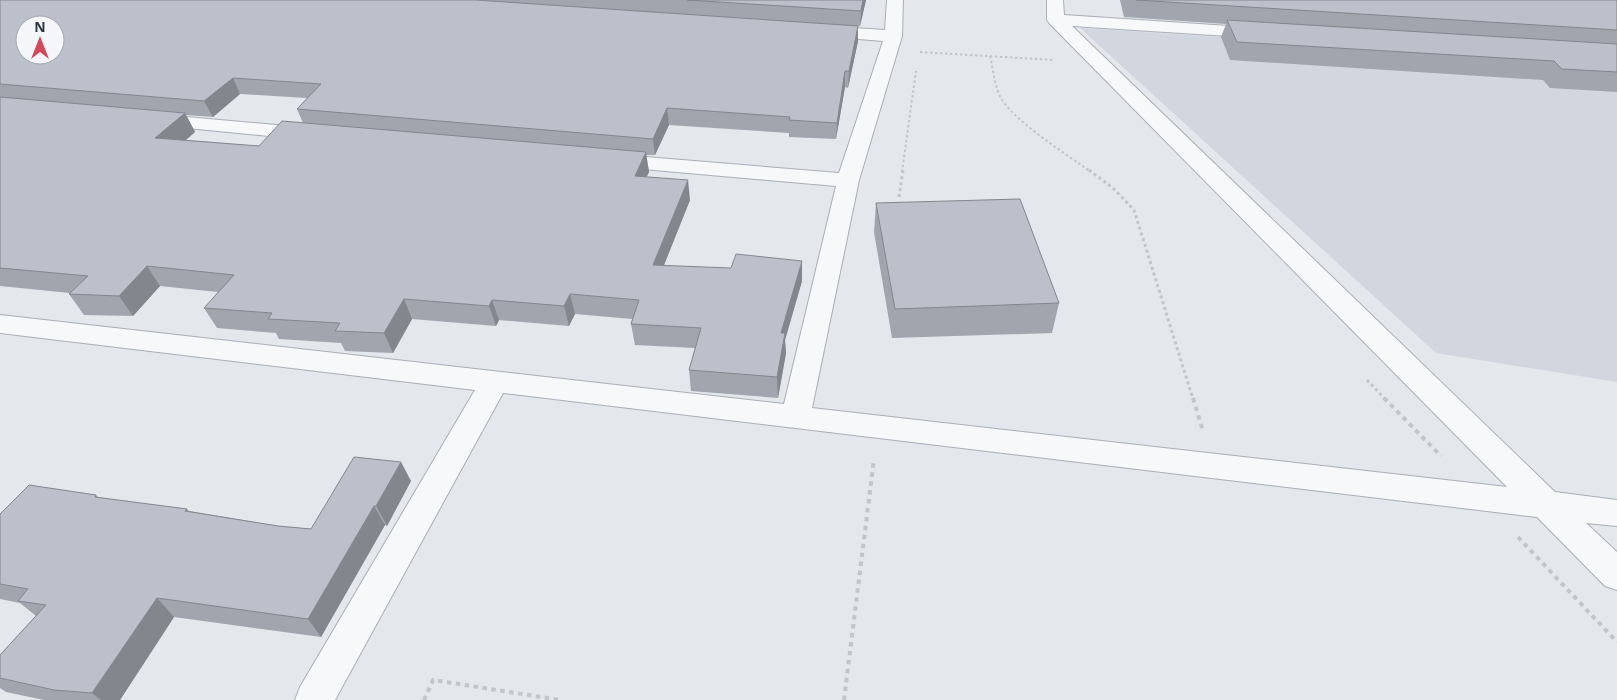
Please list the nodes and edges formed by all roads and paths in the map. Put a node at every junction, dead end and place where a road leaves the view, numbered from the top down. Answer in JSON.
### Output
{"nodes":[{"id":1,"x":895,"y":0,"type":"edge"},
{"id":2,"x":1055,"y":10,"type":"edge"},
{"id":3,"x":805,"y":30,"type":"edge"},
{"id":4,"x":1273,"y":34,"type":"edge"},
{"id":5,"x":893,"y":36,"type":"junction"},
{"id":6,"x":920,"y":44,"type":"dead end"},
{"id":7,"x":990,"y":56,"type":"junction"},
{"id":8,"x":1059,"y":61,"type":"dead end"},
{"id":9,"x":916,"y":71,"type":"dead end"},
{"id":10,"x":138,"y":119,"type":"edge"},
{"id":11,"x":325,"y":135,"type":"edge"},
{"id":12,"x":591,"y":158,"type":"edge"},
{"id":13,"x":848,"y":180,"type":"junction"},
{"id":14,"x":899,"y":197,"type":"dead end"},
{"id":15,"x":0,"y":324,"type":"edge"},
{"id":16,"x":496,"y":381,"type":"junction"},
{"id":17,"x":796,"y":416,"type":"junction"},
{"id":18,"x":878,"y":426,"type":"junction"},
{"id":19,"x":1203,"y":433,"type":"dead end"},
{"id":20,"x":1480,"y":497,"type":"junction"},
{"id":21,"x":1545,"y":504,"type":"junction"},
{"id":22,"x":1617,"y":513,"type":"edge"},
{"id":23,"x":1617,"y":575,"type":"edge"},
{"id":24,"x":1617,"y":642,"type":"edge"},
{"id":25,"x":314,"y":700,"type":"edge"},
{"id":26,"x":424,"y":700,"type":"edge"},
{"id":27,"x":560,"y":700,"type":"edge"},
{"id":28,"x":844,"y":700,"type":"edge"}],
"edges":[{"from":1,"to":5,"type":"street"},
{"from":2,"to":4,"type":"street"},
{"from":2,"to":21,"type":"street"},
{"from":3,"to":5,"type":"street"},
{"from":5,"to":13,"type":"street"},
{"from":6,"to":7,"type":"path"},
{"from":7,"to":8,"type":"path"},
{"from":7,"to":19,"type":"path"},
{"from":9,"to":14,"type":"path"},
{"from":10,"to":11,"type":"street"},
{"from":12,"to":13,"type":"street"},
{"from":13,"to":17,"type":"street"},
{"from":15,"to":16,"type":"street"},
{"from":16,"to":17,"type":"street"},
{"from":16,"to":25,"type":"street"},
{"from":17,"to":18,"type":"street"},
{"from":18,"to":20,"type":"street"},
{"from":18,"to":28,"type":"path"},
{"from":20,"to":21,"type":"street"},
{"from":20,"to":24,"type":"path"},
{"from":21,"to":22,"type":"street"},
{"from":21,"to":23,"type":"street"},
{"from":26,"to":27,"type":"path"}]}
